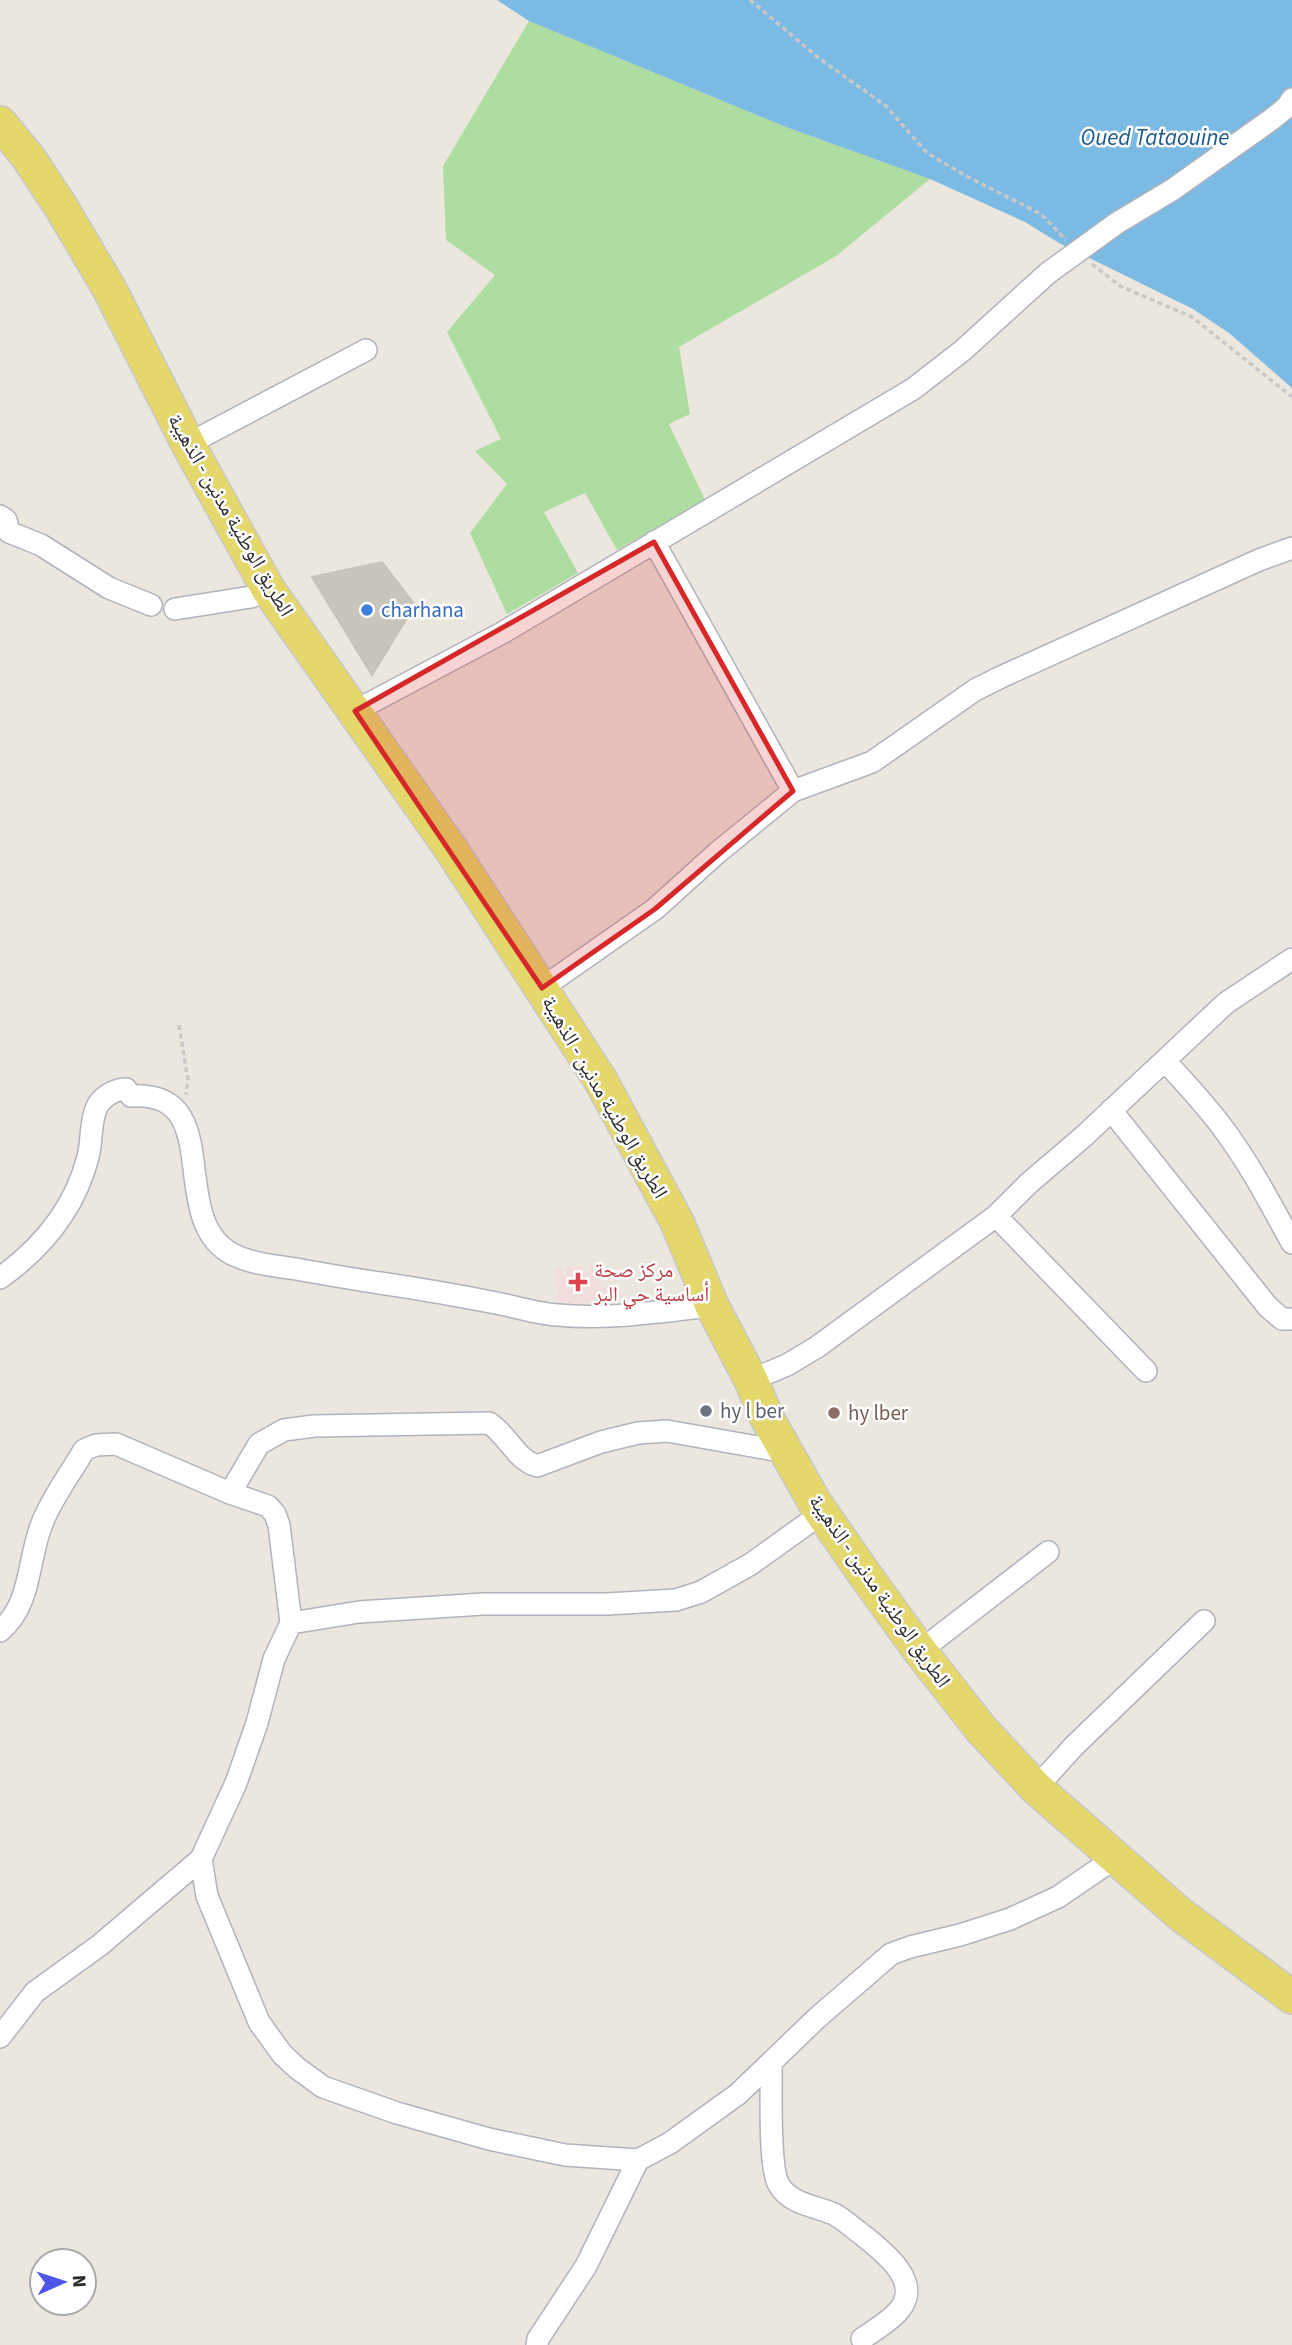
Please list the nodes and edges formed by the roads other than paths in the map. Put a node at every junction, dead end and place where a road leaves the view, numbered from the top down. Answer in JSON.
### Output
{"nodes":[{"id":1,"x":1292,"y":99,"type":"edge"},
{"id":2,"x":0,"y":123,"type":"edge"},
{"id":3,"x":366,"y":350,"type":"dead end"},
{"id":4,"x":188,"y":444,"type":"junction"},
{"id":5,"x":0,"y":516,"type":"edge"},
{"id":6,"x":654,"y":542,"type":"junction"},
{"id":7,"x":1292,"y":548,"type":"edge"},
{"id":8,"x":268,"y":589,"type":"junction"},
{"id":9,"x":151,"y":605,"type":"dead end"},
{"id":10,"x":175,"y":609,"type":"dead end"},
{"id":11,"x":355,"y":712,"type":"junction"},
{"id":12,"x":793,"y":791,"type":"junction"},
{"id":13,"x":1292,"y":959,"type":"edge"},
{"id":14,"x":542,"y":988,"type":"junction"},
{"id":15,"x":1165,"y":1061,"type":"junction"},
{"id":16,"x":1111,"y":1110,"type":"junction"},
{"id":17,"x":996,"y":1216,"type":"junction"},
{"id":18,"x":1292,"y":1243,"type":"edge"},
{"id":19,"x":0,"y":1278,"type":"edge"},
{"id":20,"x":712,"y":1306,"type":"junction"},
{"id":21,"x":1292,"y":1319,"type":"edge"},
{"id":22,"x":1146,"y":1371,"type":"dead end"},
{"id":23,"x":751,"y":1380,"type":"junction"},
{"id":24,"x":786,"y":1451,"type":"junction"},
{"id":25,"x":230,"y":1493,"type":"junction"},
{"id":26,"x":822,"y":1513,"type":"junction"},
{"id":27,"x":1048,"y":1552,"type":"dead end"},
{"id":28,"x":1203,"y":1621,"type":"dead end"},
{"id":29,"x":291,"y":1623,"type":"junction"},
{"id":30,"x":0,"y":1631,"type":"edge"},
{"id":31,"x":920,"y":1651,"type":"junction"},
{"id":32,"x":1036,"y":1788,"type":"junction"},
{"id":33,"x":1115,"y":1858,"type":"junction"},
{"id":34,"x":201,"y":1859,"type":"junction"},
{"id":35,"x":1292,"y":1997,"type":"edge"},
{"id":36,"x":0,"y":2037,"type":"edge"},
{"id":37,"x":771,"y":2063,"type":"junction"},
{"id":38,"x":638,"y":2160,"type":"junction"},
{"id":39,"x":862,"y":2339,"type":"dead end"},
{"id":40,"x":537,"y":2345,"type":"edge"}],
"edges":[{"from":1,"to":6,"type":"street"},
{"from":2,"to":4,"type":"main road","name":"الطريق الوطنية مدنين - الذهيبة"},
{"from":3,"to":4,"type":"street"},
{"from":4,"to":8,"type":"main road","name":"الطريق الوطنية مدنين - الذهيبة"},
{"from":5,"to":9,"type":"street"},
{"from":6,"to":11,"type":"street"},
{"from":6,"to":12,"type":"street"},
{"from":7,"to":12,"type":"street"},
{"from":8,"to":10,"type":"street"},
{"from":8,"to":11,"type":"main road","name":"الطريق الوطنية مدنين - الذهيبة"},
{"from":11,"to":14,"type":"main road","name":"الطريق الوطنية مدنين - الذهيبة"},
{"from":12,"to":14,"type":"street"},
{"from":13,"to":15,"type":"street"},
{"from":14,"to":20,"type":"main road","name":"الطريق الوطنية مدنين - الذهيبة"},
{"from":15,"to":16,"type":"street"},
{"from":15,"to":18,"type":"street"},
{"from":16,"to":17,"type":"street"},
{"from":16,"to":21,"type":"street"},
{"from":17,"to":22,"type":"street"},
{"from":17,"to":23,"type":"street"},
{"from":19,"to":20,"type":"street"},
{"from":20,"to":23,"type":"main road","name":"الطريق الوطنية مدنين - الذهيبة"},
{"from":23,"to":24,"type":"main road","name":"الطريق الوطنية مدنين - الذهيبة"},
{"from":24,"to":25,"type":"street"},
{"from":24,"to":26,"type":"main road","name":"الطريق الوطنية مدنين - الذهيبة"},
{"from":25,"to":29,"type":"street"},
{"from":25,"to":30,"type":"street"},
{"from":26,"to":29,"type":"street"},
{"from":26,"to":31,"type":"main road","name":"الطريق الوطنية مدنين - الذهيبة"},
{"from":27,"to":31,"type":"street"},
{"from":28,"to":32,"type":"street"},
{"from":29,"to":34,"type":"street"},
{"from":31,"to":32,"type":"main road","name":"الطريق الوطنية مدنين - الذهيبة"},
{"from":32,"to":33,"type":"main road","name":"الطريق الوطنية مدنين - الذهيبة"},
{"from":33,"to":35,"type":"main road","name":"الطريق الوطنية مدنين - الذهيبة"},
{"from":33,"to":37,"type":"street"},
{"from":34,"to":36,"type":"street"},
{"from":34,"to":38,"type":"street"},
{"from":37,"to":38,"type":"street"},
{"from":37,"to":39,"type":"street"},
{"from":38,"to":40,"type":"street"}]}
